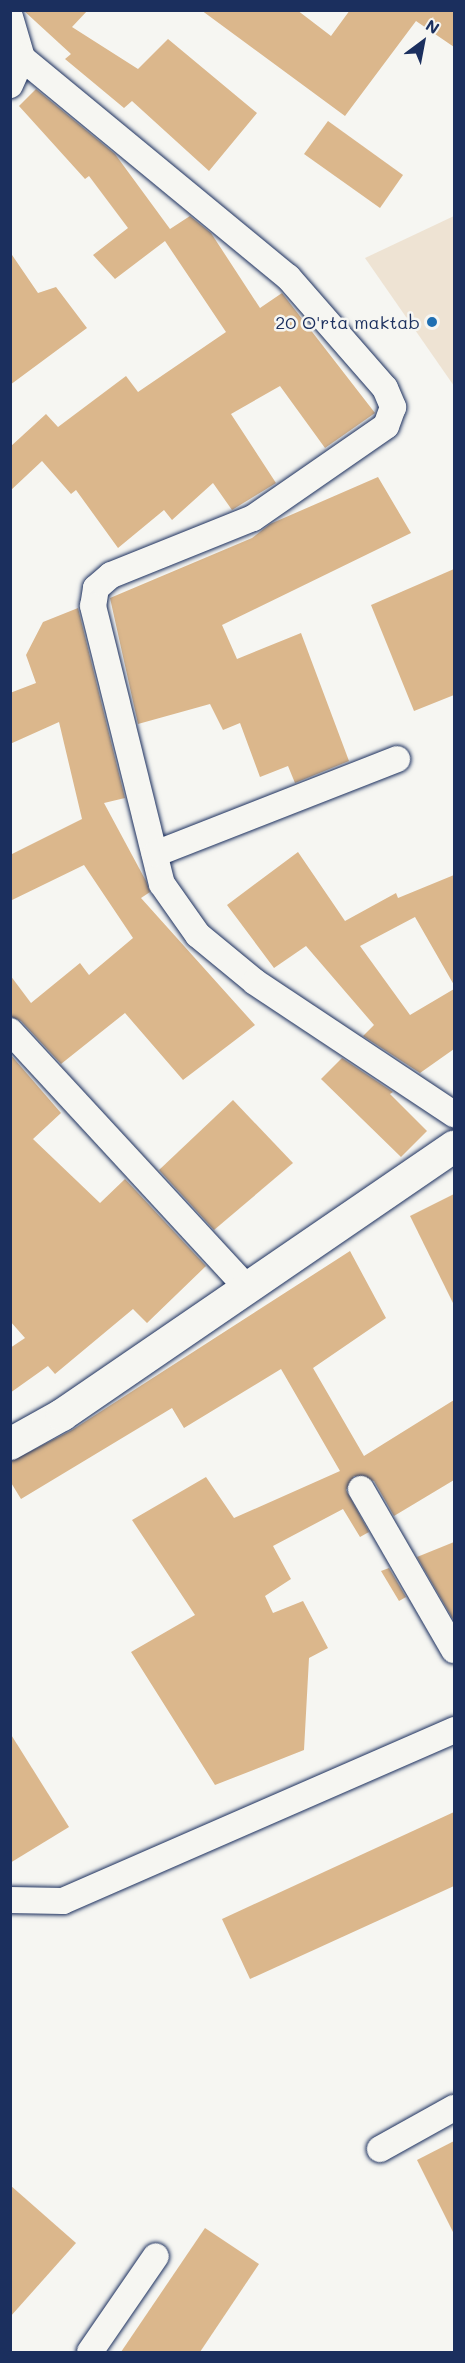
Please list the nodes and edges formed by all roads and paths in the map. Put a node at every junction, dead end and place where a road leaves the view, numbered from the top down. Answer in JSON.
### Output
{"nodes":[{"id":1,"x":10,"y":17,"type":"edge"},
{"id":2,"x":22,"y":58,"type":"junction"},
{"id":3,"x":10,"y":85,"type":"edge"},
{"id":4,"x":397,"y":759,"type":"dead end"},
{"id":5,"x":155,"y":854,"type":"junction"},
{"id":6,"x":10,"y":1031,"type":"edge"},
{"id":7,"x":454,"y":1114,"type":"edge"},
{"id":8,"x":454,"y":1147,"type":"edge"},
{"id":9,"x":247,"y":1288,"type":"junction"},
{"id":10,"x":10,"y":1444,"type":"edge"},
{"id":11,"x":362,"y":1489,"type":"dead end"},
{"id":12,"x":454,"y":1650,"type":"edge"},
{"id":13,"x":454,"y":1730,"type":"edge"},
{"id":14,"x":10,"y":1900,"type":"edge"},
{"id":15,"x":454,"y":2108,"type":"edge"},
{"id":16,"x":380,"y":2149,"type":"dead end"},
{"id":17,"x":156,"y":2256,"type":"dead end"},
{"id":18,"x":90,"y":2352,"type":"edge"}],
"edges":[{"from":1,"to":2,"type":"street"},
{"from":2,"to":3,"type":"street"},
{"from":2,"to":5,"type":"street"},
{"from":4,"to":5,"type":"street"},
{"from":5,"to":7,"type":"street"},
{"from":6,"to":9,"type":"street"},
{"from":8,"to":9,"type":"street"},
{"from":9,"to":10,"type":"street"},
{"from":11,"to":12,"type":"street"},
{"from":13,"to":14,"type":"street"},
{"from":15,"to":16,"type":"street"},
{"from":17,"to":18,"type":"street"}]}
